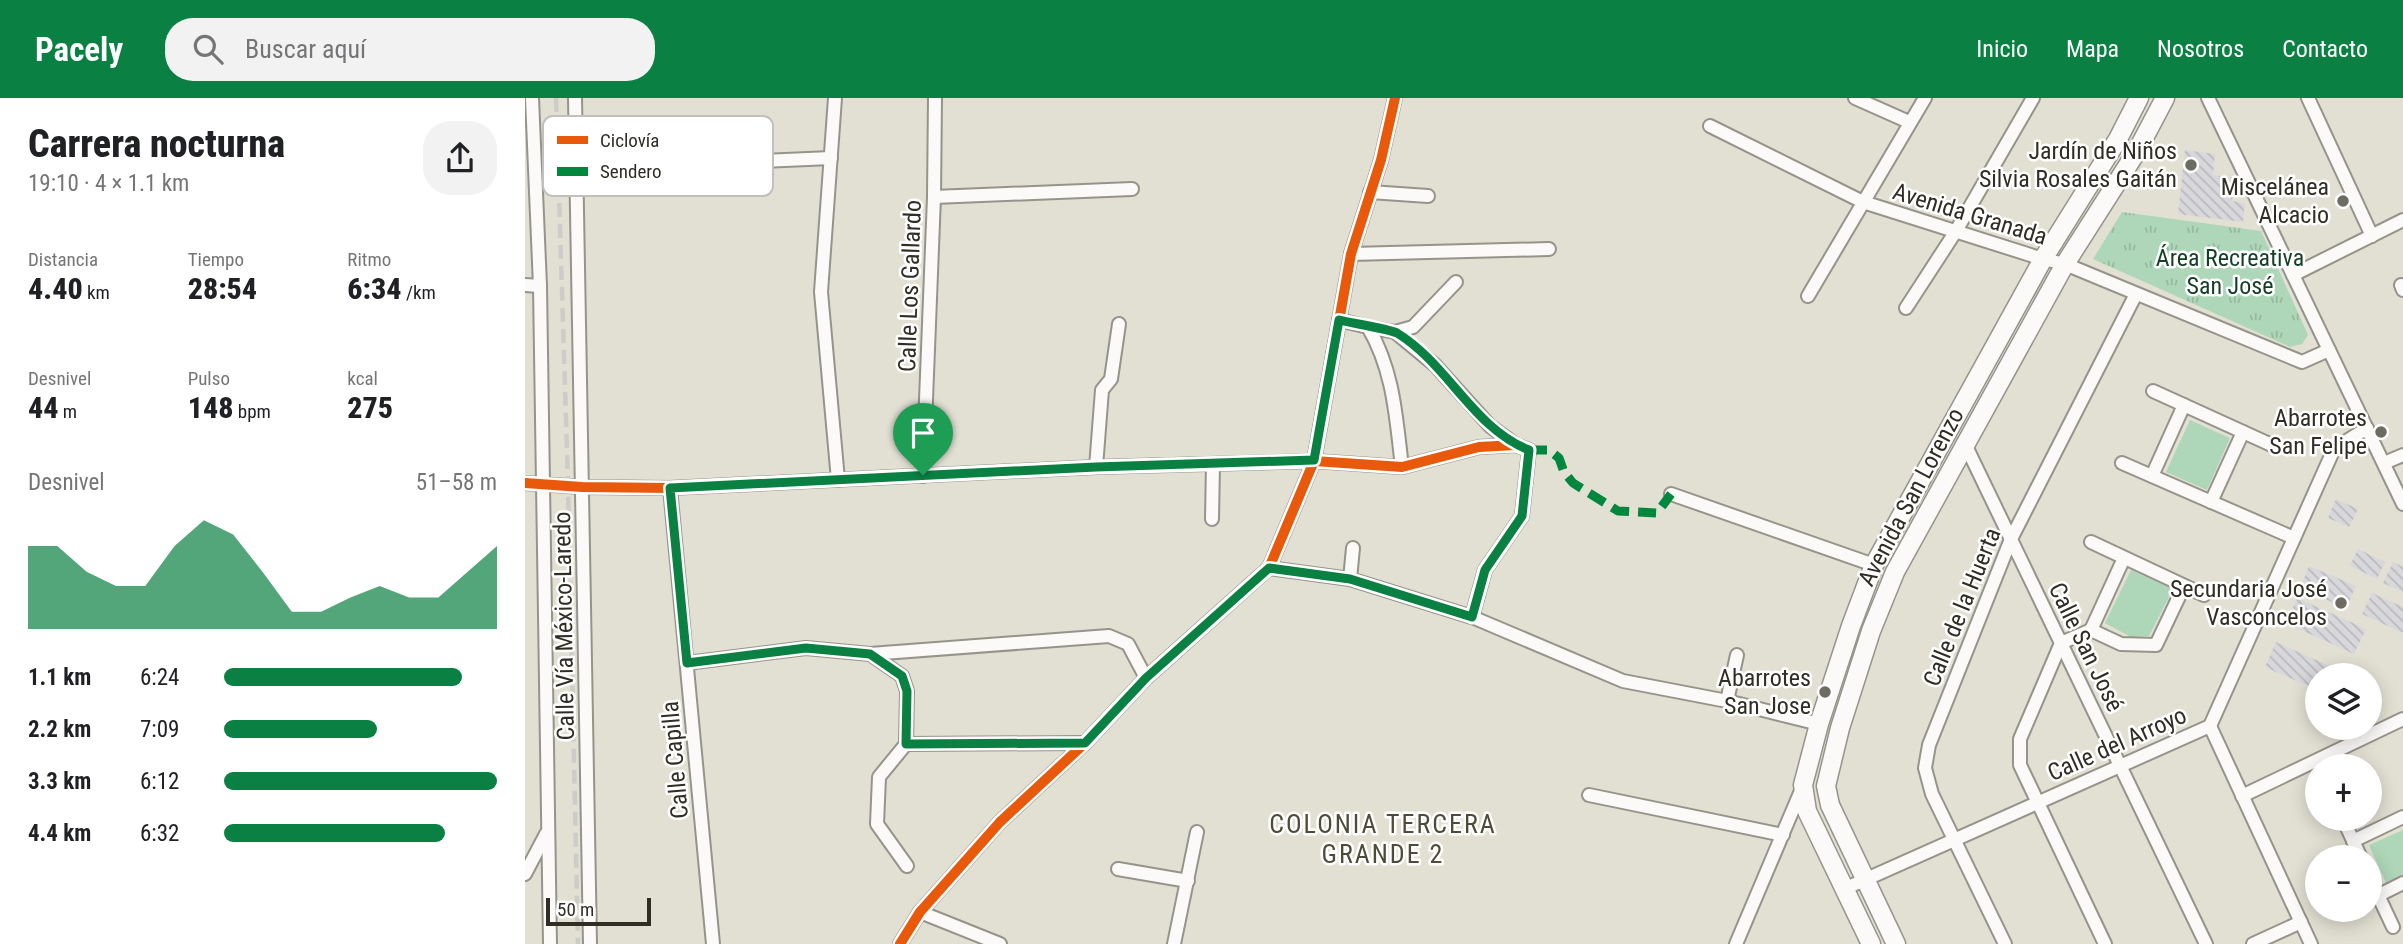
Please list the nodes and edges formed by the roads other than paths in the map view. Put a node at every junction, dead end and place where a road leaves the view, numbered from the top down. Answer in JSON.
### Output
{"nodes":[{"id":1,"x":532,"y":98,"type":"edge"},
{"id":2,"x":575,"y":98,"type":"edge"},
{"id":3,"x":835,"y":98,"type":"edge"},
{"id":4,"x":935,"y":98,"type":"edge"},
{"id":5,"x":1395,"y":98,"type":"edge"},
{"id":6,"x":1855,"y":98,"type":"edge"},
{"id":7,"x":1925,"y":98,"type":"edge"},
{"id":8,"x":2033,"y":98,"type":"edge"},
{"id":9,"x":2139,"y":98,"type":"edge"},
{"id":10,"x":2165,"y":98,"type":"edge"},
{"id":11,"x":2208,"y":98,"type":"edge"},
{"id":12,"x":2308,"y":98,"type":"edge"},
{"id":13,"x":575,"y":116,"type":"edge"},
{"id":14,"x":1909,"y":122,"type":"junction"},
{"id":15,"x":1710,"y":126,"type":"dead end"},
{"id":16,"x":831,"y":158,"type":"junction"},
{"id":17,"x":773,"y":161,"type":"edge"},
{"id":18,"x":1132,"y":189,"type":"dead end"},
{"id":19,"x":1370,"y":192,"type":"junction"},
{"id":20,"x":577,"y":196,"type":"edge"},
{"id":21,"x":1428,"y":196,"type":"dead end"},
{"id":22,"x":531,"y":197,"type":"edge"},
{"id":23,"x":935,"y":197,"type":"junction"},
{"id":24,"x":1863,"y":202,"type":"junction"},
{"id":25,"x":2403,"y":220,"type":"edge"},
{"id":26,"x":1956,"y":231,"type":"junction"},
{"id":27,"x":2372,"y":236,"type":"junction"},
{"id":28,"x":1549,"y":249,"type":"dead end"},
{"id":29,"x":1351,"y":254,"type":"junction"},
{"id":30,"x":2043,"y":260,"type":"junction"},
{"id":31,"x":2065,"y":264,"type":"junction"},
{"id":32,"x":2293,"y":275,"type":"junction"},
{"id":33,"x":1456,"y":282,"type":"dead end"},
{"id":34,"x":525,"y":285,"type":"edge"},
{"id":35,"x":540,"y":286,"type":"junction"},
{"id":36,"x":2136,"y":294,"type":"junction"},
{"id":37,"x":1808,"y":296,"type":"dead end"},
{"id":38,"x":1906,"y":308,"type":"dead end"},
{"id":39,"x":1339,"y":320,"type":"junction"},
{"id":40,"x":1119,"y":324,"type":"dead end"},
{"id":41,"x":1368,"y":327,"type":"junction"},
{"id":42,"x":1395,"y":332,"type":"junction"},
{"id":43,"x":2329,"y":349,"type":"junction"},
{"id":44,"x":2154,"y":391,"type":"dead end"},
{"id":45,"x":2184,"y":405,"type":"junction"},
{"id":46,"x":2367,"y":428,"type":"junction"},
{"id":47,"x":2243,"y":432,"type":"junction"},
{"id":48,"x":1965,"y":444,"type":"junction"},
{"id":49,"x":1516,"y":445,"type":"junction"},
{"id":50,"x":2276,"y":447,"type":"dead end"},
{"id":51,"x":2403,"y":454,"type":"edge"},
{"id":52,"x":1314,"y":460,"type":"junction"},
{"id":53,"x":2122,"y":463,"type":"dead end"},
{"id":54,"x":2384,"y":463,"type":"junction"},
{"id":55,"x":1213,"y":464,"type":"junction"},
{"id":56,"x":1096,"y":467,"type":"junction"},
{"id":57,"x":1402,"y":467,"type":"junction"},
{"id":58,"x":923,"y":475,"type":"junction"},
{"id":59,"x":2152,"y":476,"type":"junction"},
{"id":60,"x":838,"y":480,"type":"junction"},
{"id":61,"x":525,"y":483,"type":"edge"},
{"id":62,"x":542,"y":484,"type":"junction"},
{"id":63,"x":582,"y":486,"type":"junction"},
{"id":64,"x":670,"y":488,"type":"junction"},
{"id":65,"x":1671,"y":494,"type":"dead end"},
{"id":66,"x":2211,"y":502,"type":"junction"},
{"id":67,"x":2403,"y":504,"type":"edge"},
{"id":68,"x":1212,"y":519,"type":"dead end"},
{"id":69,"x":2294,"y":538,"type":"junction"},
{"id":70,"x":2011,"y":539,"type":"junction"},
{"id":71,"x":2091,"y":542,"type":"dead end"},
{"id":72,"x":1353,"y":548,"type":"dead end"},
{"id":73,"x":2124,"y":558,"type":"junction"},
{"id":74,"x":1874,"y":565,"type":"junction"},
{"id":75,"x":1269,"y":568,"type":"junction"},
{"id":76,"x":1350,"y":579,"type":"junction"},
{"id":77,"x":2184,"y":586,"type":"junction"},
{"id":78,"x":2204,"y":595,"type":"dead end"},
{"id":79,"x":1472,"y":617,"type":"junction"},
{"id":80,"x":2091,"y":630,"type":"junction"},
{"id":81,"x":2061,"y":643,"type":"junction"},
{"id":82,"x":870,"y":654,"type":"junction"},
{"id":83,"x":1737,"y":655,"type":"dead end"},
{"id":84,"x":687,"y":663,"type":"junction"},
{"id":85,"x":1146,"y":678,"type":"junction"},
{"id":86,"x":1727,"y":701,"type":"junction"},
{"id":87,"x":2403,"y":719,"type":"edge"},
{"id":88,"x":1819,"y":724,"type":"junction"},
{"id":89,"x":2210,"y":726,"type":"junction"},
{"id":90,"x":1085,"y":743,"type":"junction"},
{"id":91,"x":906,"y":744,"type":"junction"},
{"id":92,"x":2336,"y":754,"type":"edge"},
{"id":93,"x":2120,"y":766,"type":"junction"},
{"id":94,"x":2305,"y":769,"type":"edge"},
{"id":95,"x":1803,"y":785,"type":"junction"},
{"id":96,"x":1826,"y":786,"type":"junction"},
{"id":97,"x":1589,"y":795,"type":"dead end"},
{"id":98,"x":2242,"y":796,"type":"junction"},
{"id":99,"x":2038,"y":803,"type":"junction"},
{"id":100,"x":2403,"y":817,"type":"edge"},
{"id":101,"x":548,"y":831,"type":"junction"},
{"id":102,"x":2348,"y":831,"type":"edge"},
{"id":103,"x":1197,"y":832,"type":"dead end"},
{"id":104,"x":1783,"y":835,"type":"junction"},
{"id":105,"x":1954,"y":840,"type":"junction"},
{"id":106,"x":2353,"y":841,"type":"junction"},
{"id":107,"x":2355,"y":845,"type":"edge"},
{"id":108,"x":907,"y":866,"type":"dead end"},
{"id":109,"x":1118,"y":869,"type":"dead end"},
{"id":110,"x":525,"y":874,"type":"edge"},
{"id":111,"x":1865,"y":879,"type":"junction"},
{"id":112,"x":1188,"y":881,"type":"junction"},
{"id":113,"x":2403,"y":883,"type":"edge"},
{"id":114,"x":1844,"y":889,"type":"junction"},
{"id":115,"x":2382,"y":894,"type":"edge"},
{"id":116,"x":2382,"y":902,"type":"edge"},
{"id":117,"x":920,"y":912,"type":"junction"},
{"id":118,"x":2301,"y":922,"type":"junction"},
{"id":119,"x":2393,"y":927,"type":"dead end"},
{"id":120,"x":550,"y":944,"type":"edge"},
{"id":121,"x":590,"y":944,"type":"edge"},
{"id":122,"x":713,"y":944,"type":"edge"},
{"id":123,"x":900,"y":944,"type":"edge"},
{"id":124,"x":1000,"y":944,"type":"edge"},
{"id":125,"x":1174,"y":944,"type":"edge"},
{"id":126,"x":1736,"y":944,"type":"edge"},
{"id":127,"x":1871,"y":944,"type":"edge"},
{"id":128,"x":1896,"y":944,"type":"edge"},
{"id":129,"x":2005,"y":944,"type":"edge"},
{"id":130,"x":2105,"y":944,"type":"edge"},
{"id":131,"x":2206,"y":944,"type":"edge"},
{"id":132,"x":2253,"y":944,"type":"edge"},
{"id":133,"x":2311,"y":944,"type":"edge"}],
"edges":[{"from":1,"to":22,"type":"street"},
{"from":2,"to":13,"type":"street","name":"Calle Vía México-Laredo"},
{"from":3,"to":16,"type":"street"},
{"from":4,"to":23,"type":"street","name":"Calle Los Gallardo"},
{"from":5,"to":19,"type":"street"},
{"from":6,"to":14,"type":"street"},
{"from":7,"to":14,"type":"street"},
{"from":8,"to":26,"type":"street"},
{"from":9,"to":30,"type":"street","name":"Avenida San Lorenzo"},
{"from":10,"to":31,"type":"street","name":"Avenida San Lorenzo"},
{"from":11,"to":32,"type":"street"},
{"from":12,"to":27,"type":"street"},
{"from":14,"to":24,"type":"street"},
{"from":15,"to":24,"type":"street","name":"Avenida Granada"},
{"from":16,"to":17,"type":"street"},
{"from":16,"to":60,"type":"street"},
{"from":18,"to":23,"type":"street"},
{"from":19,"to":21,"type":"street"},
{"from":19,"to":29,"type":"street"},
{"from":20,"to":63,"type":"street","name":"Calle Vía México-Laredo"},
{"from":22,"to":35,"type":"street"},
{"from":23,"to":58,"type":"street","name":"Calle Los Gallardo"},
{"from":24,"to":26,"type":"street","name":"Avenida Granada"},
{"from":24,"to":37,"type":"street"},
{"from":25,"to":27,"type":"street"},
{"from":26,"to":30,"type":"street","name":"Avenida Granada"},
{"from":26,"to":38,"type":"street"},
{"from":27,"to":32,"type":"street"},
{"from":28,"to":29,"type":"street"},
{"from":29,"to":39,"type":"street"},
{"from":30,"to":31,"type":"street","name":"Avenida Granada"},
{"from":30,"to":74,"type":"street","name":"Avenida San Lorenzo"},
{"from":31,"to":36,"type":"street","name":"Avenida Granada"},
{"from":31,"to":48,"type":"street","name":"Avenida San Lorenzo"},
{"from":32,"to":43,"type":"street"},
{"from":33,"to":42,"type":"street"},
{"from":34,"to":35,"type":"street"},
{"from":35,"to":62,"type":"street"},
{"from":36,"to":43,"type":"street","name":"Avenida Granada"},
{"from":36,"to":70,"type":"street","name":"Calle de la Huerta"},
{"from":39,"to":41,"type":"street"},
{"from":39,"to":52,"type":"street"},
{"from":40,"to":56,"type":"street"},
{"from":41,"to":42,"type":"street"},
{"from":41,"to":57,"type":"street"},
{"from":42,"to":49,"type":"street"},
{"from":43,"to":46,"type":"street"},
{"from":44,"to":45,"type":"street"},
{"from":45,"to":47,"type":"street"},
{"from":45,"to":59,"type":"street"},
{"from":46,"to":54,"type":"street"},
{"from":46,"to":69,"type":"street","name":"Calle del Arroyo"},
{"from":47,"to":50,"type":"street"},
{"from":47,"to":66,"type":"street"},
{"from":48,"to":70,"type":"street","name":"Calle San José"},
{"from":48,"to":96,"type":"street","name":"Avenida San Lorenzo"},
{"from":49,"to":57,"type":"street"},
{"from":49,"to":79,"type":"street"},
{"from":51,"to":54,"type":"street"},
{"from":52,"to":55,"type":"street"},
{"from":52,"to":57,"type":"street"},
{"from":52,"to":75,"type":"street"},
{"from":53,"to":59,"type":"street"},
{"from":54,"to":67,"type":"street"},
{"from":55,"to":56,"type":"street"},
{"from":55,"to":68,"type":"street"},
{"from":56,"to":58,"type":"street"},
{"from":58,"to":60,"type":"street"},
{"from":59,"to":66,"type":"street"},
{"from":60,"to":64,"type":"street"},
{"from":61,"to":62,"type":"street"},
{"from":62,"to":63,"type":"street"},
{"from":62,"to":101,"type":"street"},
{"from":63,"to":64,"type":"street"},
{"from":63,"to":121,"type":"street","name":"Calle Vía México-Laredo"},
{"from":64,"to":84,"type":"street","name":"Calle Capilla"},
{"from":65,"to":74,"type":"street"},
{"from":66,"to":69,"type":"street"},
{"from":69,"to":89,"type":"street","name":"Calle del Arroyo"},
{"from":70,"to":81,"type":"street","name":"Calle San José"},
{"from":70,"to":105,"type":"street","name":"Calle de la Huerta"},
{"from":71,"to":73,"type":"street"},
{"from":72,"to":76,"type":"street"},
{"from":73,"to":77,"type":"street"},
{"from":73,"to":80,"type":"street"},
{"from":74,"to":88,"type":"street","name":"Avenida San Lorenzo"},
{"from":75,"to":76,"type":"street"},
{"from":75,"to":85,"type":"street"},
{"from":76,"to":79,"type":"street"},
{"from":77,"to":78,"type":"street"},
{"from":77,"to":80,"type":"street"},
{"from":79,"to":86,"type":"street"},
{"from":80,"to":81,"type":"street"},
{"from":81,"to":93,"type":"street","name":"Calle San José"},
{"from":81,"to":99,"type":"street"},
{"from":82,"to":84,"type":"street"},
{"from":82,"to":85,"type":"street"},
{"from":82,"to":91,"type":"street"},
{"from":83,"to":86,"type":"street"},
{"from":84,"to":122,"type":"street","name":"Calle Capilla"},
{"from":85,"to":90,"type":"street"},
{"from":86,"to":88,"type":"street"},
{"from":87,"to":92,"type":"street"},
{"from":88,"to":95,"type":"street","name":"Avenida San Lorenzo"},
{"from":89,"to":93,"type":"street","name":"Calle del Arroyo"},
{"from":89,"to":98,"type":"street"},
{"from":90,"to":91,"type":"street"},
{"from":90,"to":117,"type":"street"},
{"from":91,"to":108,"type":"street"},
{"from":93,"to":99,"type":"street","name":"Calle del Arroyo"},
{"from":93,"to":131,"type":"street","name":"Calle San José"},
{"from":94,"to":98,"type":"street"},
{"from":95,"to":96,"type":"street"},
{"from":95,"to":104,"type":"street"},
{"from":95,"to":114,"type":"street","name":"Avenida San Lorenzo"},
{"from":96,"to":111,"type":"street"},
{"from":97,"to":104,"type":"street"},
{"from":98,"to":118,"type":"street"},
{"from":99,"to":105,"type":"street","name":"Calle del Arroyo"},
{"from":99,"to":130,"type":"street"},
{"from":100,"to":106,"type":"street"},
{"from":101,"to":110,"type":"street"},
{"from":101,"to":120,"type":"street"},
{"from":102,"to":106,"type":"street"},
{"from":103,"to":112,"type":"street"},
{"from":104,"to":126,"type":"street"},
{"from":105,"to":111,"type":"street","name":"Calle del Arroyo"},
{"from":105,"to":129,"type":"street","name":"Calle de la Huerta"},
{"from":106,"to":107,"type":"street"},
{"from":109,"to":112,"type":"street"},
{"from":111,"to":114,"type":"street","name":"Calle del Arroyo"},
{"from":111,"to":128,"type":"street"},
{"from":112,"to":125,"type":"street"},
{"from":113,"to":115,"type":"street"},
{"from":114,"to":127,"type":"street","name":"Avenida San Lorenzo"},
{"from":116,"to":119,"type":"street"},
{"from":117,"to":123,"type":"street"},
{"from":117,"to":124,"type":"street"},
{"from":118,"to":132,"type":"street"},
{"from":118,"to":133,"type":"street"}]}
